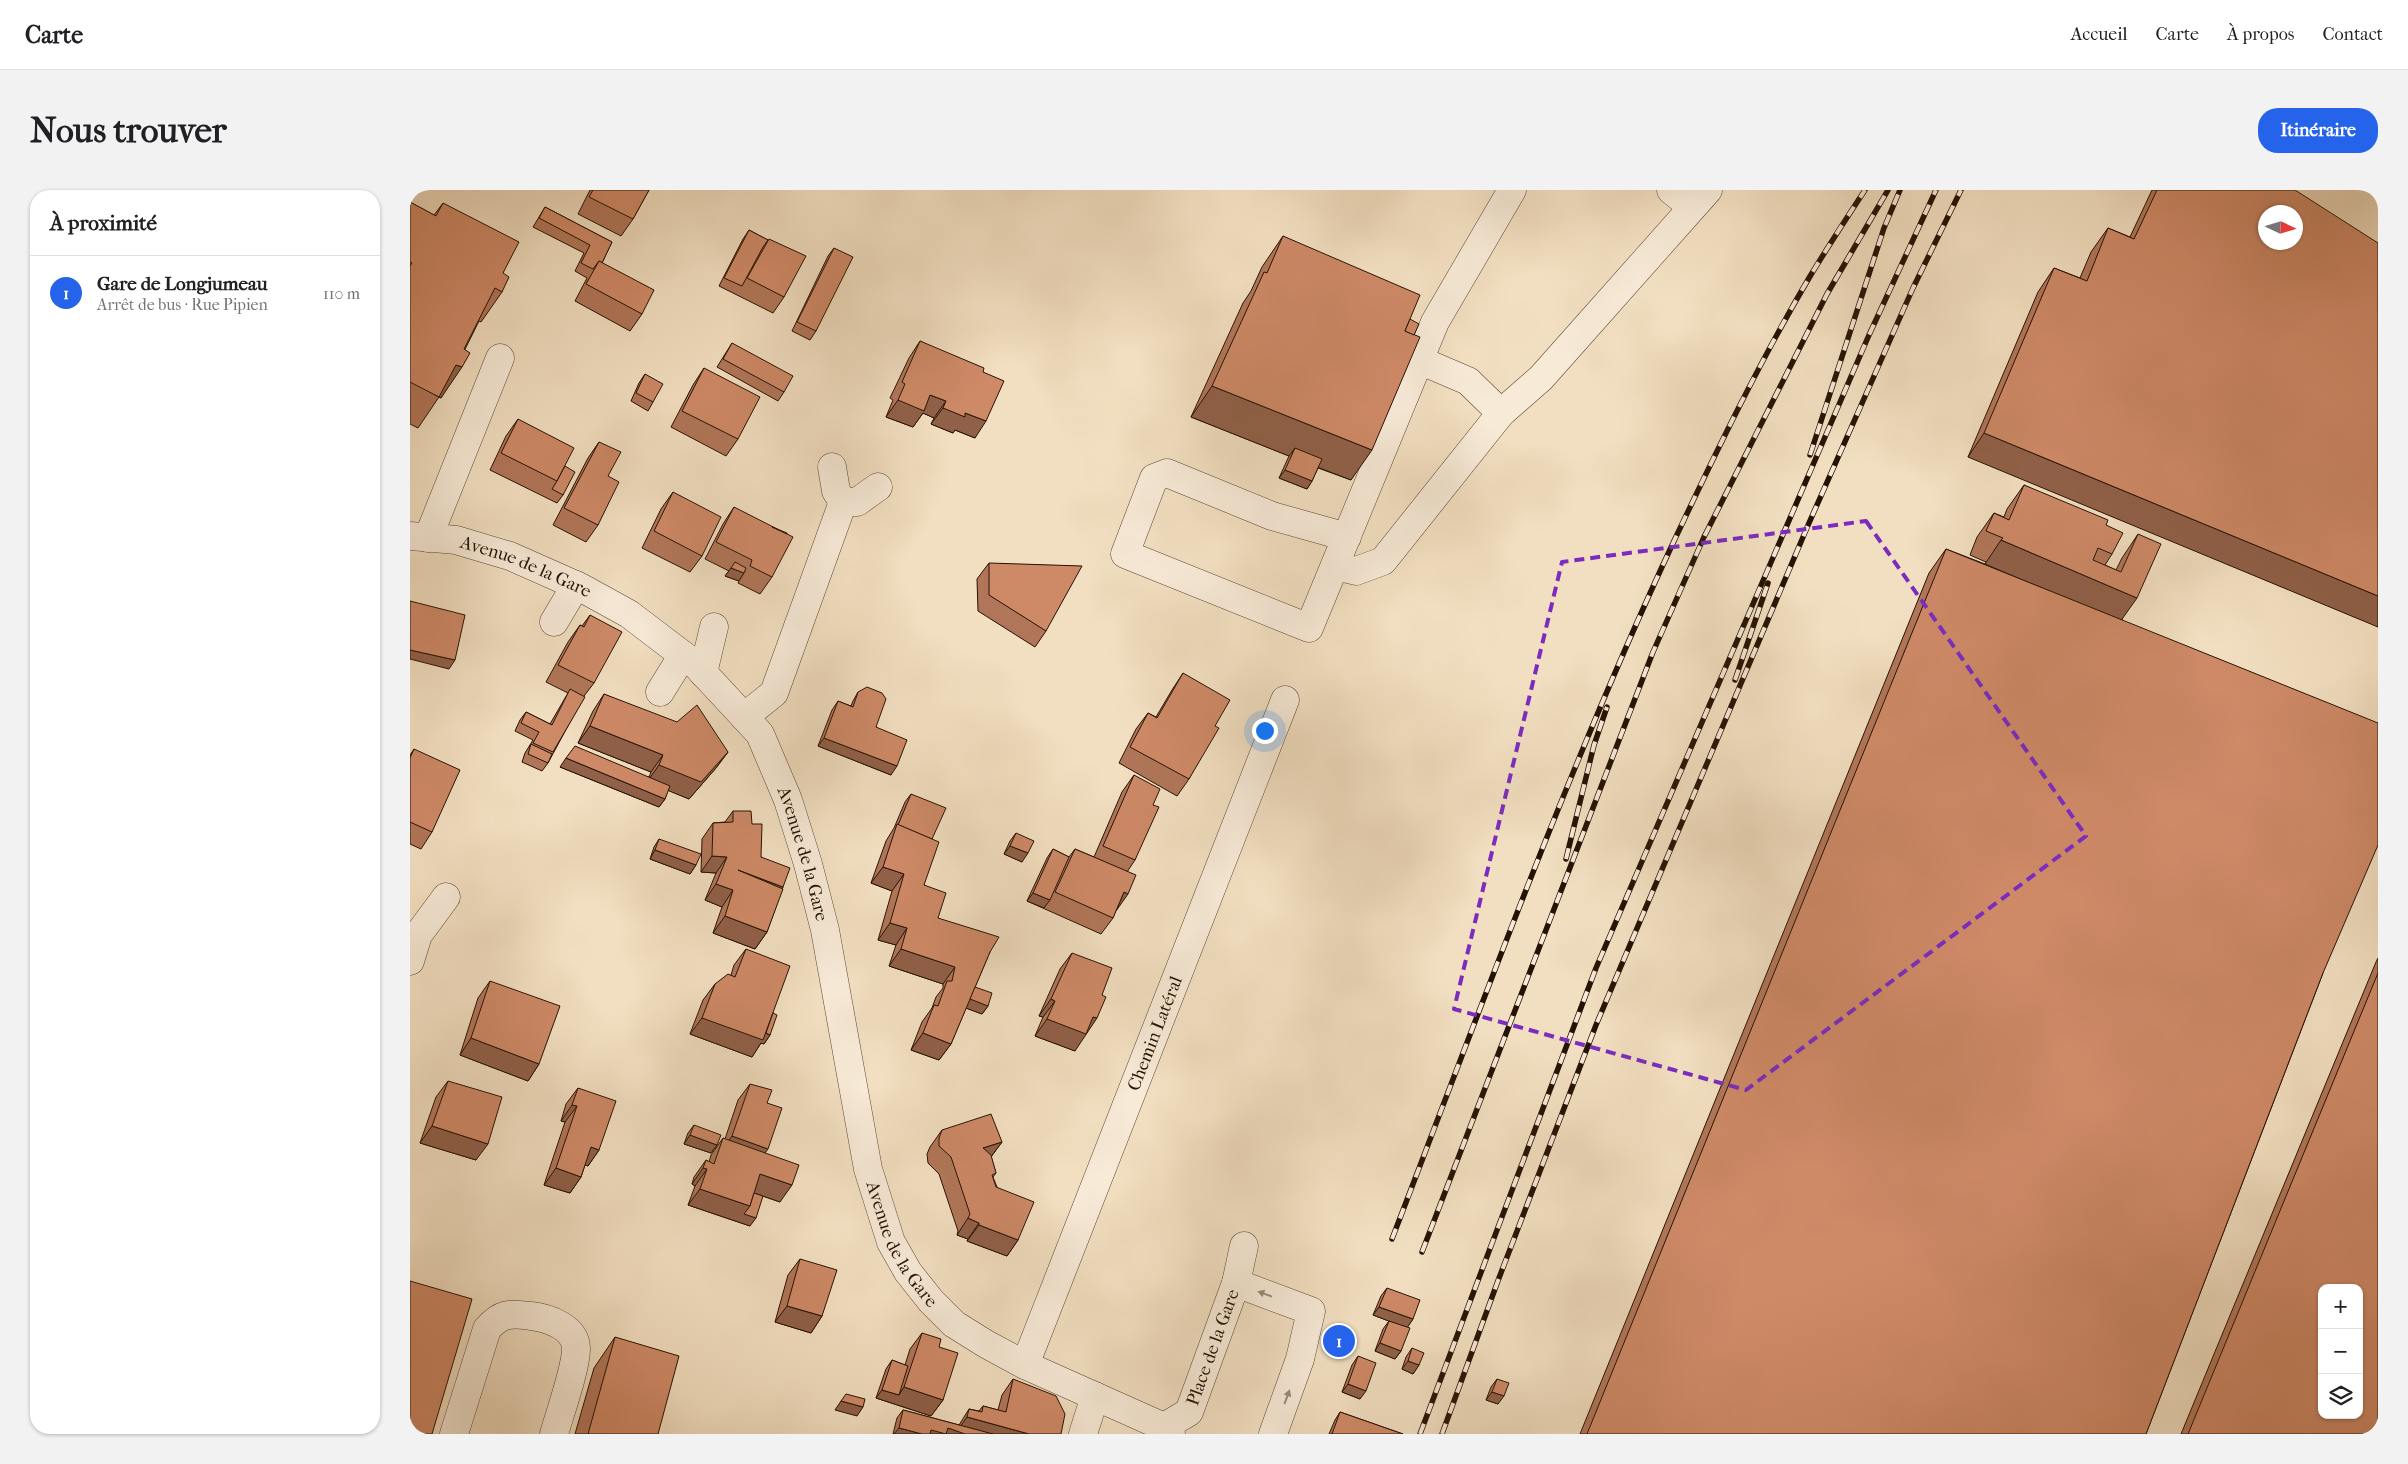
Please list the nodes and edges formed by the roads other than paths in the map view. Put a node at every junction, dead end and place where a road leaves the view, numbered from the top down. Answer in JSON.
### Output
{"nodes":[{"id":1,"x":1512,"y":190,"type":"edge"},
{"id":2,"x":1671,"y":190,"type":"edge"},
{"id":3,"x":1700,"y":199,"type":"edge"},
{"id":4,"x":500,"y":358,"type":"dead end"},
{"id":5,"x":1419,"y":360,"type":"junction"},
{"id":6,"x":1501,"y":413,"type":"junction"},
{"id":7,"x":832,"y":467,"type":"dead end"},
{"id":8,"x":878,"y":487,"type":"dead end"},
{"id":9,"x":842,"y":502,"type":"junction"},
{"id":10,"x":419,"y":537,"type":"edge"},
{"id":11,"x":1347,"y":537,"type":"junction"},
{"id":12,"x":1335,"y":566,"type":"junction"},
{"id":13,"x":576,"y":585,"type":"junction"},
{"id":14,"x":554,"y":622,"type":"dead end"},
{"id":15,"x":714,"y":627,"type":"dead end"},
{"id":16,"x":693,"y":664,"type":"junction"},
{"id":17,"x":660,"y":692,"type":"dead end"},
{"id":18,"x":1286,"y":700,"type":"dead end"},
{"id":19,"x":744,"y":717,"type":"junction"},
{"id":20,"x":446,"y":897,"type":"dead end"},
{"id":21,"x":410,"y":961,"type":"edge"},
{"id":22,"x":1244,"y":1246,"type":"dead end"},
{"id":23,"x":1236,"y":1283,"type":"junction"},
{"id":24,"x":986,"y":1344,"type":"joint"},
{"id":25,"x":1025,"y":1365,"type":"junction"},
{"id":26,"x":1095,"y":1396,"type":"junction"},
{"id":27,"x":1168,"y":1430,"type":"edge"},
{"id":28,"x":454,"y":1434,"type":"edge"},
{"id":29,"x":554,"y":1434,"type":"edge"},
{"id":30,"x":1083,"y":1434,"type":"edge"},
{"id":31,"x":1273,"y":1434,"type":"edge"}],
"edges":[{"from":1,"to":5,"type":"street"},
{"from":2,"to":3,"type":"street"},
{"from":3,"to":6,"type":"street"},
{"from":4,"to":10,"type":"street"},
{"from":5,"to":6,"type":"street"},
{"from":5,"to":11,"type":"street"},
{"from":6,"to":12,"type":"street"},
{"from":7,"to":9,"type":"street"},
{"from":8,"to":9,"type":"street"},
{"from":9,"to":19,"type":"street"},
{"from":10,"to":13,"type":"street","name":"Avenue de la Gare"},
{"from":11,"to":12,"type":"street"},
{"from":11,"to":12,"type":"street"},
{"from":13,"to":14,"type":"street"},
{"from":13,"to":16,"type":"street","name":"Avenue de la Gare"},
{"from":15,"to":16,"type":"street"},
{"from":16,"to":17,"type":"street"},
{"from":16,"to":19,"type":"street","name":"Avenue de la Gare"},
{"from":18,"to":25,"type":"street","name":"Chemin Latéral"},
{"from":19,"to":24,"type":"street","name":"Avenue de la Gare"},
{"from":20,"to":21,"type":"street"},
{"from":22,"to":23,"type":"street"},
{"from":23,"to":27,"type":"street","name":"Place de la Gare"},
{"from":31,"to":23,"type":"street","name":"Place de la Gare","one_way":true},
{"from":24,"to":25,"type":"street","name":"Place de la Gare"},
{"from":25,"to":26,"type":"street","name":"Place de la Gare"},
{"from":26,"to":27,"type":"street","name":"Place de la Gare"},
{"from":26,"to":30,"type":"street"},
{"from":28,"to":29,"type":"street"}]}
